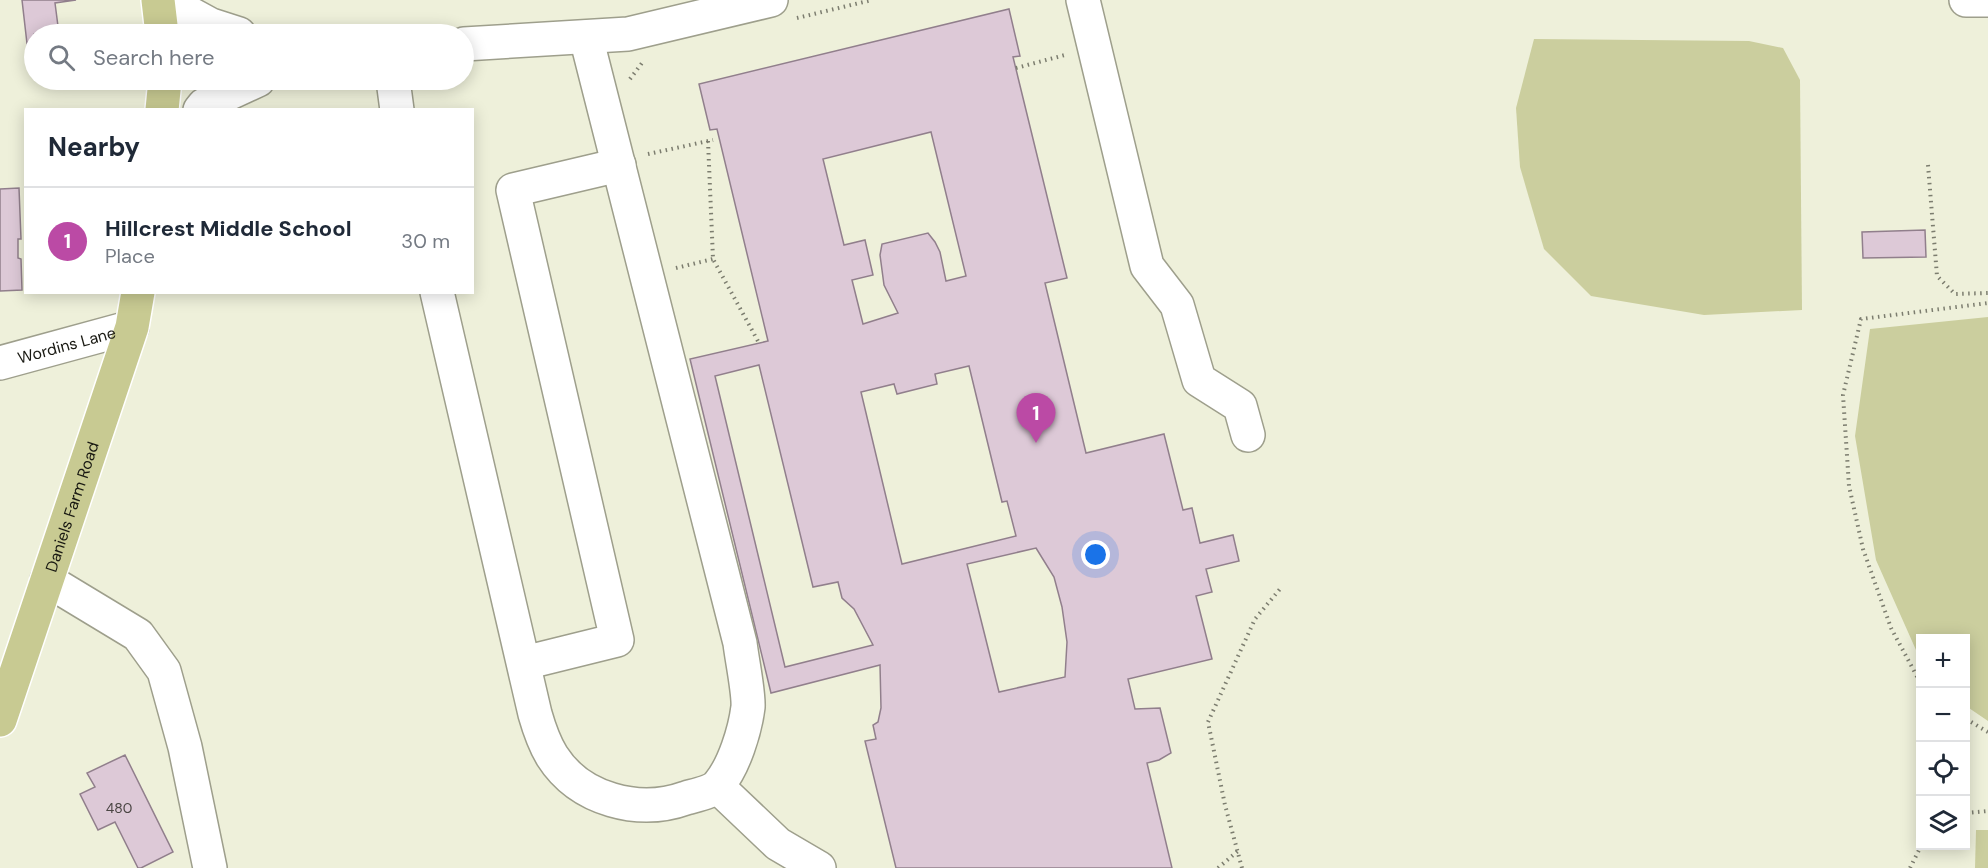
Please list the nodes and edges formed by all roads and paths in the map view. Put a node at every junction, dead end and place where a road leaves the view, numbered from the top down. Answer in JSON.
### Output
{"nodes":[{"id":1,"x":158,"y":0,"type":"edge"},
{"id":2,"x":165,"y":0,"type":"edge"},
{"id":3,"x":872,"y":0,"type":"edge"},
{"id":4,"x":1083,"y":0,"type":"edge"},
{"id":5,"x":1966,"y":0,"type":"edge"},
{"id":6,"x":1986,"y":0,"type":"edge"},
{"id":7,"x":693,"y":9,"type":"edge"},
{"id":8,"x":781,"y":10,"type":"edge"},
{"id":9,"x":161,"y":24,"type":"edge"},
{"id":10,"x":207,"y":24,"type":"edge"},
{"id":11,"x":586,"y":37,"type":"junction"},
{"id":12,"x":474,"y":43,"type":"edge"},
{"id":13,"x":643,"y":62,"type":"dead end"},
{"id":14,"x":630,"y":86,"type":"dead end"},
{"id":15,"x":164,"y":90,"type":"edge"},
{"id":16,"x":236,"y":90,"type":"edge"},
{"id":17,"x":394,"y":90,"type":"edge"},
{"id":18,"x":162,"y":108,"type":"edge"},
{"id":19,"x":202,"y":108,"type":"edge"},
{"id":20,"x":397,"y":108,"type":"edge"},
{"id":21,"x":713,"y":140,"type":"dead end"},
{"id":22,"x":708,"y":141,"type":"junction"},
{"id":23,"x":631,"y":156,"type":"junction"},
{"id":24,"x":1928,"y":165,"type":"dead end"},
{"id":25,"x":713,"y":259,"type":"junction"},
{"id":26,"x":674,"y":268,"type":"dead end"},
{"id":27,"x":1988,"y":293,"type":"edge"},
{"id":28,"x":138,"y":294,"type":"edge"},
{"id":29,"x":437,"y":294,"type":"edge"},
{"id":30,"x":1988,"y":303,"type":"edge"},
{"id":31,"x":132,"y":327,"type":"junction"},
{"id":32,"x":759,"y":343,"type":"dead end"},
{"id":33,"x":0,"y":363,"type":"edge"},
{"id":34,"x":1248,"y":435,"type":"dead end"},
{"id":35,"x":47,"y":580,"type":"junction"},
{"id":36,"x":1280,"y":589,"type":"dead end"},
{"id":37,"x":524,"y":663,"type":"junction"},
{"id":38,"x":1916,"y":675,"type":"edge"},
{"id":39,"x":0,"y":720,"type":"edge"},
{"id":40,"x":1970,"y":722,"type":"edge"},
{"id":41,"x":1988,"y":732,"type":"edge"},
{"id":42,"x":718,"y":787,"type":"junction"},
{"id":43,"x":1988,"y":811,"type":"edge"},
{"id":44,"x":1970,"y":813,"type":"edge"},
{"id":45,"x":1919,"y":850,"type":"edge"},
{"id":46,"x":1238,"y":851,"type":"junction"},
{"id":47,"x":210,"y":868,"type":"edge"},
{"id":48,"x":819,"y":868,"type":"edge"},
{"id":49,"x":1218,"y":868,"type":"edge"},
{"id":50,"x":1242,"y":868,"type":"edge"},
{"id":51,"x":1910,"y":868,"type":"edge"}],
"edges":[{"from":1,"to":9,"type":"main road"},
{"from":2,"to":10,"type":"street"},
{"from":3,"to":8,"type":"path"},
{"from":4,"to":34,"type":"street"},
{"from":5,"to":6,"type":"street"},
{"from":7,"to":8,"type":"street"},
{"from":7,"to":11,"type":"street"},
{"from":11,"to":12,"type":"street"},
{"from":11,"to":23,"type":"street"},
{"from":13,"to":14,"type":"path"},
{"from":15,"to":18,"type":"main road"},
{"from":16,"to":19,"type":"street"},
{"from":17,"to":20,"type":"street"},
{"from":21,"to":22,"type":"path"},
{"from":22,"to":23,"type":"path"},
{"from":22,"to":25,"type":"path"},
{"from":23,"to":37,"type":"street"},
{"from":23,"to":42,"type":"street"},
{"from":24,"to":27,"type":"path"},
{"from":25,"to":26,"type":"path"},
{"from":25,"to":32,"type":"path"},
{"from":28,"to":31,"type":"main road","name":"Daniels Farm Road"},
{"from":29,"to":37,"type":"street"},
{"from":30,"to":38,"type":"path"},
{"from":31,"to":33,"type":"street","name":"Wordins Lane"},
{"from":31,"to":35,"type":"main road","name":"Daniels Farm Road"},
{"from":35,"to":39,"type":"main road","name":"Daniels Farm Road"},
{"from":35,"to":47,"type":"street"},
{"from":36,"to":46,"type":"path"},
{"from":37,"to":42,"type":"street"},
{"from":40,"to":41,"type":"path"},
{"from":42,"to":48,"type":"street"},
{"from":43,"to":44,"type":"path"},
{"from":45,"to":51,"type":"path"},
{"from":46,"to":49,"type":"path"},
{"from":46,"to":50,"type":"path"}]}
